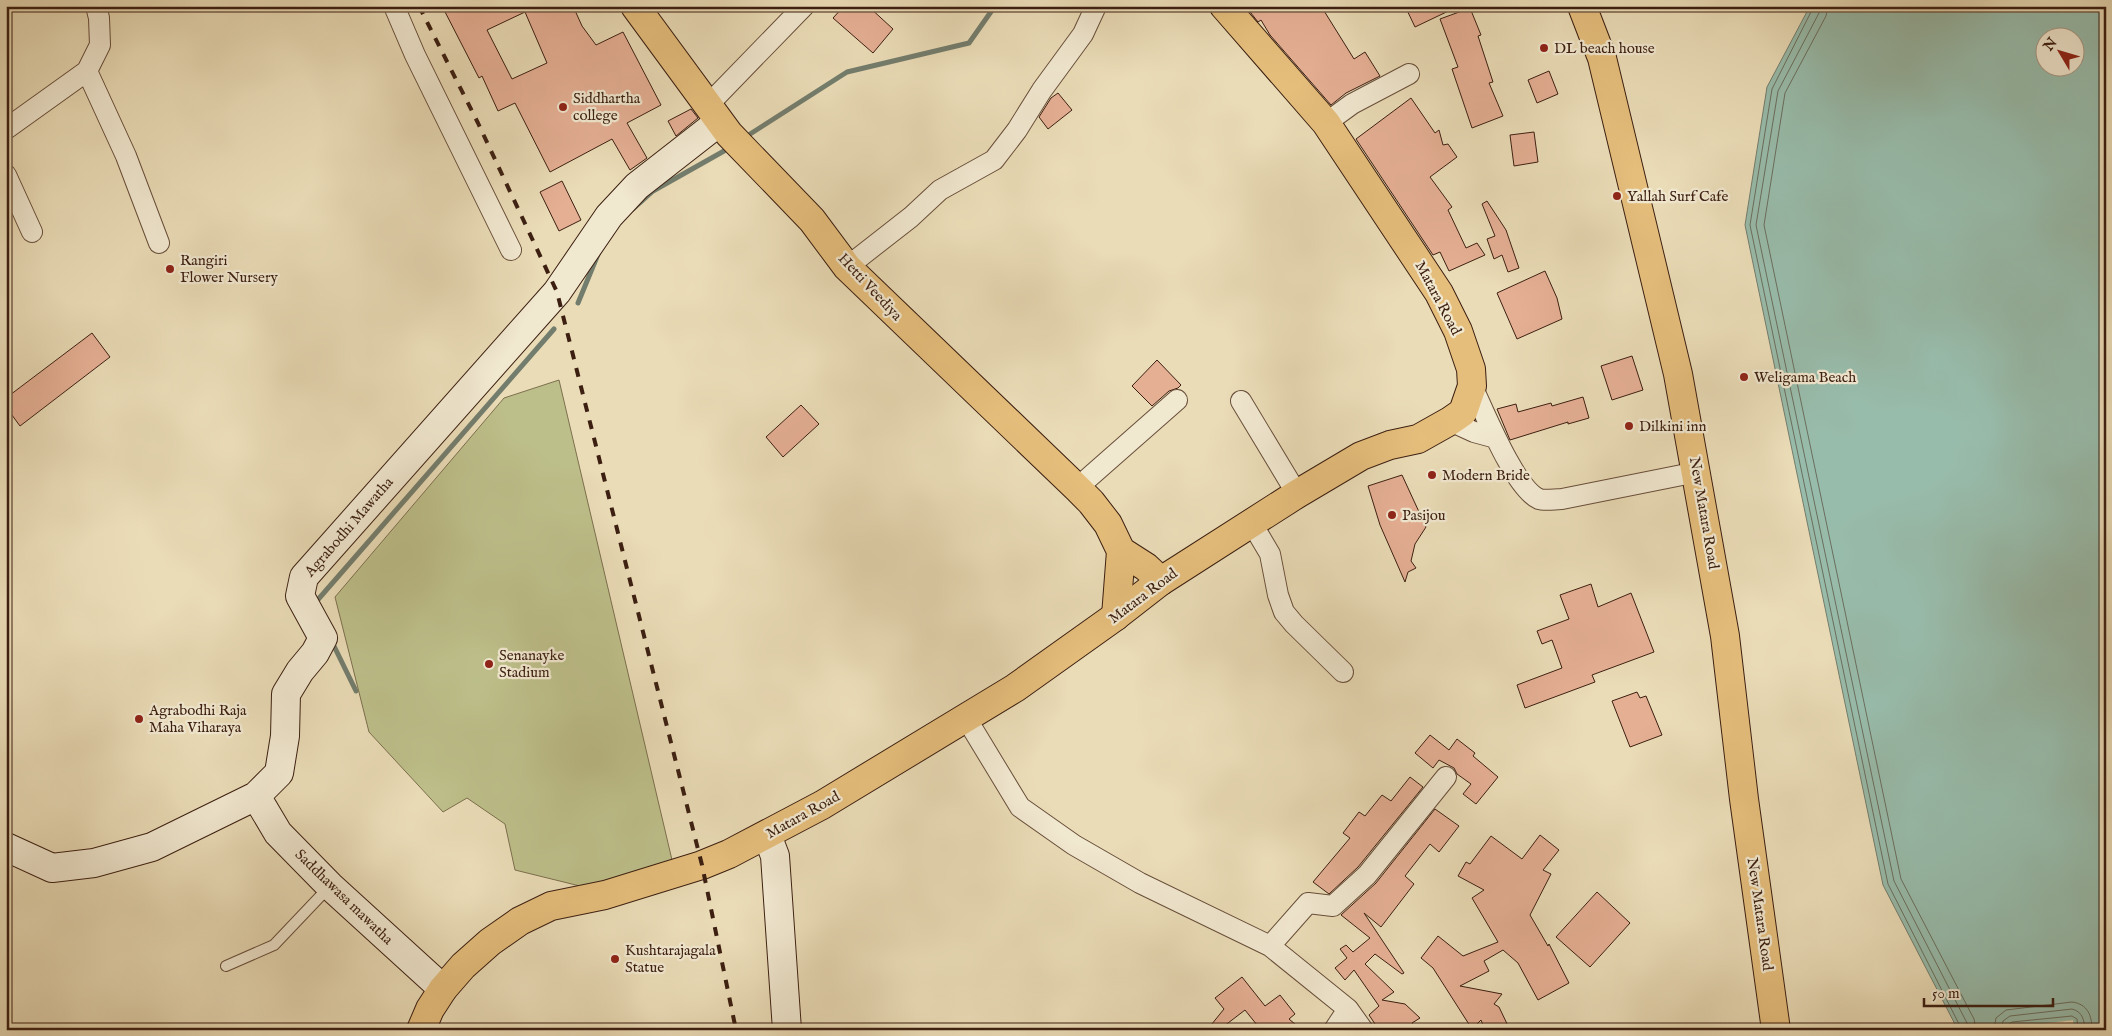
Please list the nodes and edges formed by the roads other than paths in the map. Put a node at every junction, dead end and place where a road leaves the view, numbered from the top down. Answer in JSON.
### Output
{"nodes":[{"id":1,"x":96,"y":6,"type":"edge"},
{"id":2,"x":394,"y":6,"type":"edge"},
{"id":3,"x":635,"y":6,"type":"edge"},
{"id":4,"x":804,"y":6,"type":"edge"},
{"id":5,"x":1096,"y":6,"type":"edge"},
{"id":6,"x":1224,"y":6,"type":"edge"},
{"id":7,"x":1582,"y":6,"type":"edge"},
{"id":8,"x":87,"y":71,"type":"junction"},
{"id":9,"x":1409,"y":74,"type":"dead end"},
{"id":10,"x":718,"y":120,"type":"junction"},
{"id":11,"x":1326,"y":123,"type":"junction"},
{"id":12,"x":6,"y":129,"type":"edge"},
{"id":13,"x":6,"y":175,"type":"edge"},
{"id":14,"x":32,"y":232,"type":"dead end"},
{"id":15,"x":159,"y":243,"type":"dead end"},
{"id":16,"x":511,"y":250,"type":"dead end"},
{"id":17,"x":847,"y":267,"type":"junction"},
{"id":18,"x":1472,"y":386,"type":"junction"},
{"id":19,"x":1177,"y":400,"type":"dead end"},
{"id":20,"x":1241,"y":401,"type":"dead end"},
{"id":21,"x":1450,"y":422,"type":"junction"},
{"id":22,"x":1496,"y":438,"type":"junction"},
{"id":23,"x":1696,"y":472,"type":"junction"},
{"id":24,"x":1077,"y":488,"type":"junction"},
{"id":25,"x":1297,"y":494,"type":"junction"},
{"id":26,"x":1251,"y":522,"type":"junction"},
{"id":27,"x":1121,"y":551,"type":"junction"},
{"id":28,"x":1161,"y":581,"type":"junction"},
{"id":29,"x":1116,"y":616,"type":"junction"},
{"id":30,"x":1343,"y":672,"type":"dead end"},
{"id":31,"x":966,"y":718,"type":"junction"},
{"id":32,"x":1446,"y":777,"type":"dead end"},
{"id":33,"x":256,"y":796,"type":"junction"},
{"id":34,"x":767,"y":835,"type":"junction"},
{"id":35,"x":6,"y":847,"type":"edge"},
{"id":36,"x":330,"y":886,"type":"junction"},
{"id":37,"x":1270,"y":946,"type":"junction"},
{"id":38,"x":226,"y":966,"type":"dead end"},
{"id":39,"x":443,"y":989,"type":"junction"},
{"id":40,"x":1348,"y":1008,"type":"junction"},
{"id":41,"x":420,"y":1030,"type":"edge"},
{"id":42,"x":787,"y":1030,"type":"edge"},
{"id":43,"x":1334,"y":1030,"type":"edge"},
{"id":44,"x":1363,"y":1030,"type":"edge"},
{"id":45,"x":1776,"y":1030,"type":"edge"}],
"edges":[{"from":1,"to":8,"type":"street"},
{"from":2,"to":16,"type":"street"},
{"from":3,"to":10,"type":"main road","name":"Hetti Veediya"},
{"from":4,"to":10,"type":"street"},
{"from":5,"to":17,"type":"street"},
{"from":6,"to":11,"type":"main road","name":"Matara Road"},
{"from":7,"to":23,"type":"main road","name":"New Matara Road"},
{"from":8,"to":12,"type":"street"},
{"from":8,"to":15,"type":"street"},
{"from":9,"to":11,"type":"street"},
{"from":10,"to":17,"type":"main road","name":"Hetti Veediya"},
{"from":10,"to":33,"type":"street","name":"Agrabodhi Mawatha"},
{"from":11,"to":18,"type":"main road","name":"Matara Road"},
{"from":13,"to":14,"type":"street"},
{"from":17,"to":24,"type":"main road","name":"Hetti Veediya"},
{"from":18,"to":21,"type":"main road","name":"Matara Road"},
{"from":18,"to":22,"type":"street"},
{"from":19,"to":24,"type":"street"},
{"from":20,"to":25,"type":"street"},
{"from":21,"to":22,"type":"street"},
{"from":21,"to":25,"type":"main road","name":"Matara Road"},
{"from":22,"to":23,"type":"street"},
{"from":23,"to":45,"type":"main road","name":"New Matara Road"},
{"from":24,"to":27,"type":"main road","name":"Hetti Veediya"},
{"from":25,"to":26,"type":"main road","name":"Matara Road"},
{"from":26,"to":28,"type":"main road","name":"Matara Road"},
{"from":26,"to":30,"type":"street"},
{"from":27,"to":28,"type":"main road"},
{"from":27,"to":29,"type":"main road"},
{"from":28,"to":29,"type":"main road","name":"Matara Road"},
{"from":29,"to":31,"type":"main road","name":"Matara Road"},
{"from":31,"to":34,"type":"main road","name":"Matara Road"},
{"from":31,"to":37,"type":"street"},
{"from":32,"to":37,"type":"street"},
{"from":33,"to":35,"type":"street","name":"Agrabodhi Mawatha"},
{"from":33,"to":36,"type":"street","name":"Saddhawasa mawatha"},
{"from":34,"to":39,"type":"main road","name":"Matara Road"},
{"from":34,"to":42,"type":"street"},
{"from":36,"to":38,"type":"lane"},
{"from":36,"to":39,"type":"street","name":"Saddhawasa mawatha"},
{"from":37,"to":40,"type":"street"},
{"from":39,"to":41,"type":"main road","name":"Matara Road"},
{"from":40,"to":43,"type":"street"},
{"from":40,"to":44,"type":"street"}]}
